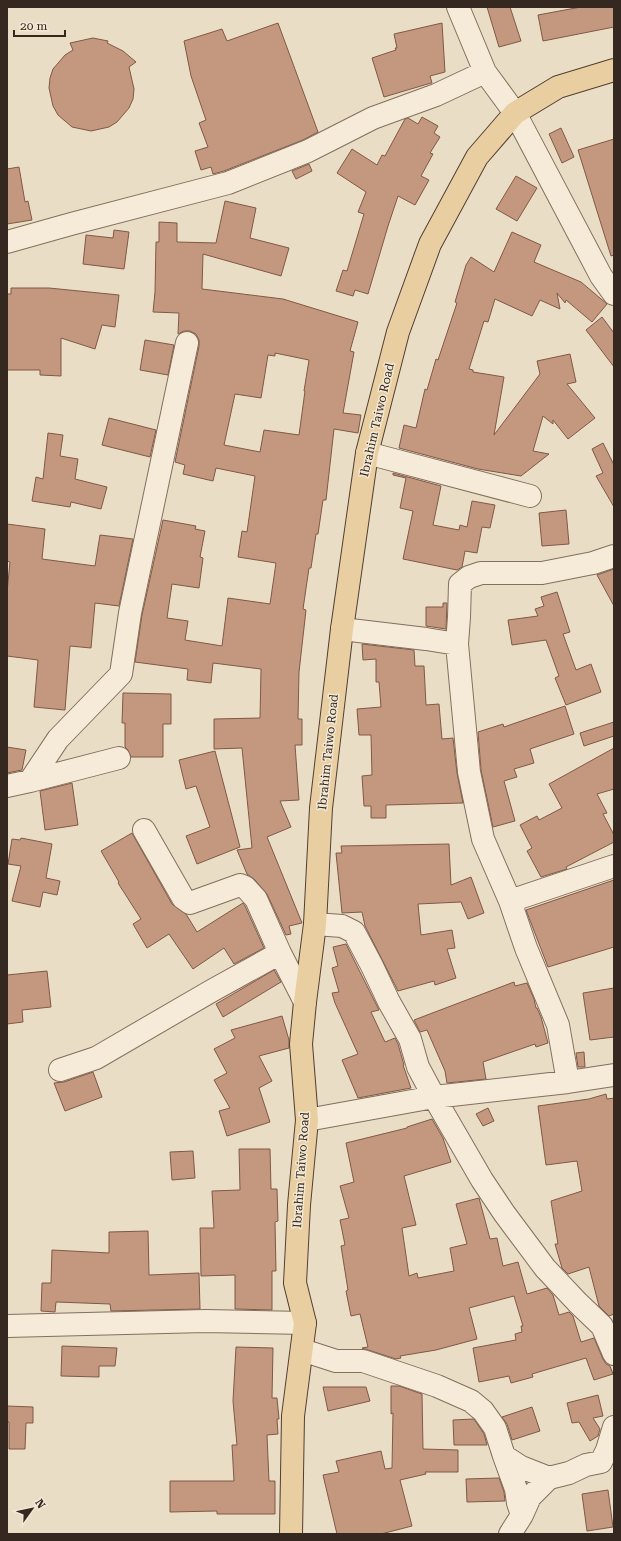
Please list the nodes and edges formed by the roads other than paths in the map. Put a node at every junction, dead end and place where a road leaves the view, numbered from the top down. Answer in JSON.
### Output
{"nodes":[{"id":1,"x":458,"y":7,"type":"edge"},
{"id":2,"x":614,"y":70,"type":"edge"},
{"id":3,"x":485,"y":72,"type":"junction"},
{"id":4,"x":515,"y":113,"type":"junction"},
{"id":5,"x":7,"y":242,"type":"edge"},
{"id":6,"x":614,"y":294,"type":"edge"},
{"id":7,"x":187,"y":343,"type":"dead end"},
{"id":8,"x":367,"y":453,"type":"junction"},
{"id":9,"x":530,"y":496,"type":"dead end"},
{"id":10,"x":614,"y":556,"type":"edge"},
{"id":11,"x":342,"y":629,"type":"junction"},
{"id":12,"x":457,"y":644,"type":"junction"},
{"id":13,"x":119,"y":758,"type":"dead end"},
{"id":14,"x":30,"y":782,"type":"junction"},
{"id":15,"x":7,"y":786,"type":"edge"},
{"id":16,"x":144,"y":830,"type":"dead end"},
{"id":17,"x":614,"y":866,"type":"edge"},
{"id":18,"x":510,"y":901,"type":"junction"},
{"id":19,"x":315,"y":924,"type":"junction"},
{"id":20,"x":280,"y":953,"type":"junction"},
{"id":21,"x":305,"y":1002,"type":"junction"},
{"id":22,"x":60,"y":1070,"type":"dead end"},
{"id":23,"x":614,"y":1075,"type":"edge"},
{"id":24,"x":568,"y":1082,"type":"junction"},
{"id":25,"x":434,"y":1097,"type":"junction"},
{"id":26,"x":306,"y":1120,"type":"junction"},
{"id":27,"x":305,"y":1323,"type":"junction"},
{"id":28,"x":7,"y":1326,"type":"edge"},
{"id":29,"x":302,"y":1350,"type":"junction"},
{"id":30,"x":614,"y":1354,"type":"edge"},
{"id":31,"x":614,"y":1427,"type":"edge"},
{"id":32,"x":504,"y":1456,"type":"junction"},
{"id":33,"x":549,"y":1478,"type":"junction"},
{"id":34,"x":522,"y":1515,"type":"junction"},
{"id":35,"x":291,"y":1534,"type":"edge"},
{"id":36,"x":510,"y":1534,"type":"edge"}],
"edges":[{"from":1,"to":3,"type":"street"},
{"from":2,"to":4,"type":"main road","name":"Ibrahim Taiwo Road"},
{"from":3,"to":4,"type":"street"},
{"from":3,"to":5,"type":"street"},
{"from":4,"to":6,"type":"street"},
{"from":4,"to":8,"type":"main road","name":"Ibrahim Taiwo Road"},
{"from":7,"to":14,"type":"street"},
{"from":8,"to":9,"type":"street"},
{"from":8,"to":11,"type":"main road","name":"Ibrahim Taiwo Road"},
{"from":10,"to":12,"type":"street"},
{"from":11,"to":12,"type":"street"},
{"from":11,"to":19,"type":"main road","name":"Ibrahim Taiwo Road"},
{"from":12,"to":18,"type":"street"},
{"from":13,"to":14,"type":"street"},
{"from":14,"to":15,"type":"street"},
{"from":16,"to":20,"type":"street"},
{"from":17,"to":18,"type":"street"},
{"from":18,"to":24,"type":"street"},
{"from":19,"to":21,"type":"main road","name":"Ibrahim Taiwo Road"},
{"from":19,"to":25,"type":"street"},
{"from":20,"to":21,"type":"street"},
{"from":20,"to":22,"type":"street"},
{"from":21,"to":26,"type":"main road","name":"Ibrahim Taiwo Road"},
{"from":23,"to":24,"type":"street"},
{"from":24,"to":25,"type":"street"},
{"from":25,"to":26,"type":"street"},
{"from":25,"to":30,"type":"street"},
{"from":26,"to":27,"type":"main road","name":"Ibrahim Taiwo Road"},
{"from":27,"to":28,"type":"street"},
{"from":27,"to":29,"type":"main road","name":"Ibrahim Taiwo Road"},
{"from":29,"to":32,"type":"street"},
{"from":29,"to":35,"type":"main road","name":"Ibrahim Taiwo Road"},
{"from":31,"to":33,"type":"street"},
{"from":32,"to":33,"type":"street"},
{"from":32,"to":34,"type":"street"},
{"from":33,"to":34,"type":"street"},
{"from":34,"to":36,"type":"street"}]}
